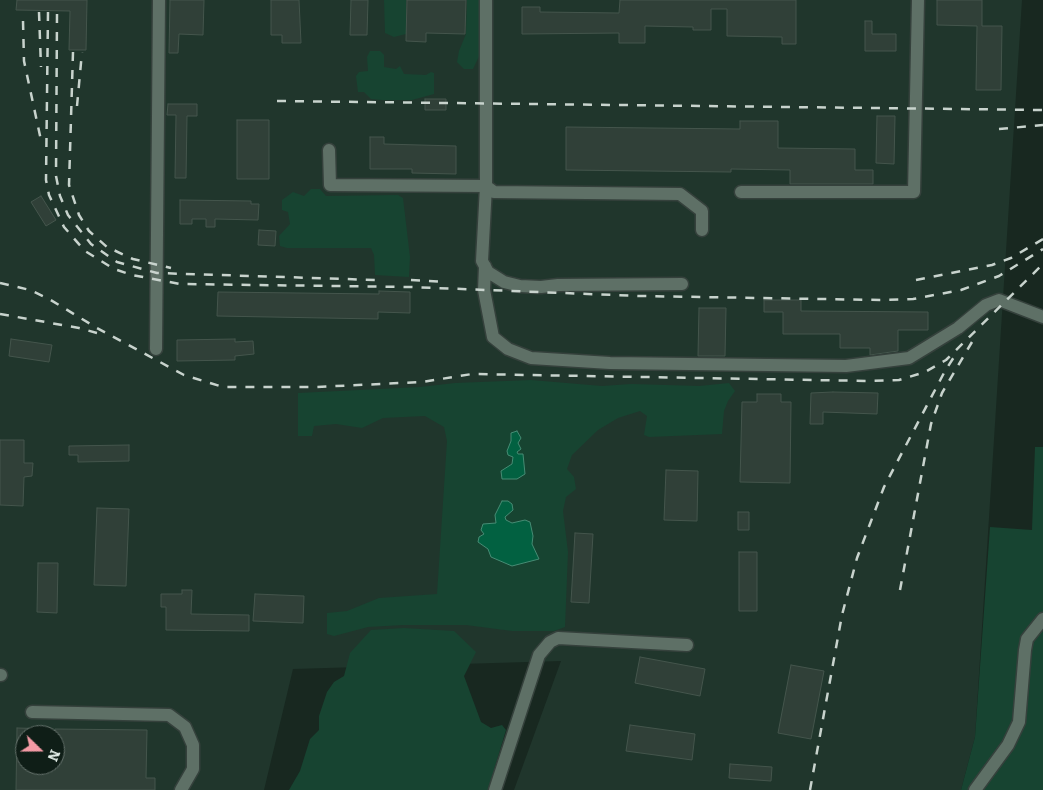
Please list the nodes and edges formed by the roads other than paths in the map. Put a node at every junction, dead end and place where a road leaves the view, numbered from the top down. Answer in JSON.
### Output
{"nodes":[{"id":1,"x":159,"y":0,"type":"edge"},
{"id":2,"x":486,"y":0,"type":"edge"},
{"id":3,"x":918,"y":0,"type":"edge"},
{"id":4,"x":329,"y":150,"type":"dead end"},
{"id":5,"x":486,"y":186,"type":"junction"},
{"id":6,"x":741,"y":192,"type":"dead end"},
{"id":7,"x":702,"y":230,"type":"dead end"},
{"id":8,"x":485,"y":266,"type":"junction"},
{"id":9,"x":682,"y":284,"type":"dead end"},
{"id":10,"x":1043,"y":317,"type":"edge"},
{"id":11,"x":156,"y":349,"type":"dead end"},
{"id":12,"x":1043,"y":619,"type":"edge"},
{"id":13,"x":687,"y":645,"type":"dead end"},
{"id":14,"x":32,"y":712,"type":"dead end"},
{"id":15,"x":181,"y":790,"type":"edge"},
{"id":16,"x":495,"y":790,"type":"edge"},
{"id":17,"x":975,"y":790,"type":"edge"}],
"edges":[{"from":1,"to":11,"type":"street"},
{"from":2,"to":5,"type":"street"},
{"from":3,"to":6,"type":"street"},
{"from":4,"to":5,"type":"street"},
{"from":5,"to":7,"type":"street"},
{"from":5,"to":8,"type":"street"},
{"from":8,"to":9,"type":"street"},
{"from":8,"to":10,"type":"street"},
{"from":12,"to":17,"type":"street"},
{"from":13,"to":16,"type":"street"},
{"from":14,"to":15,"type":"street"}]}
